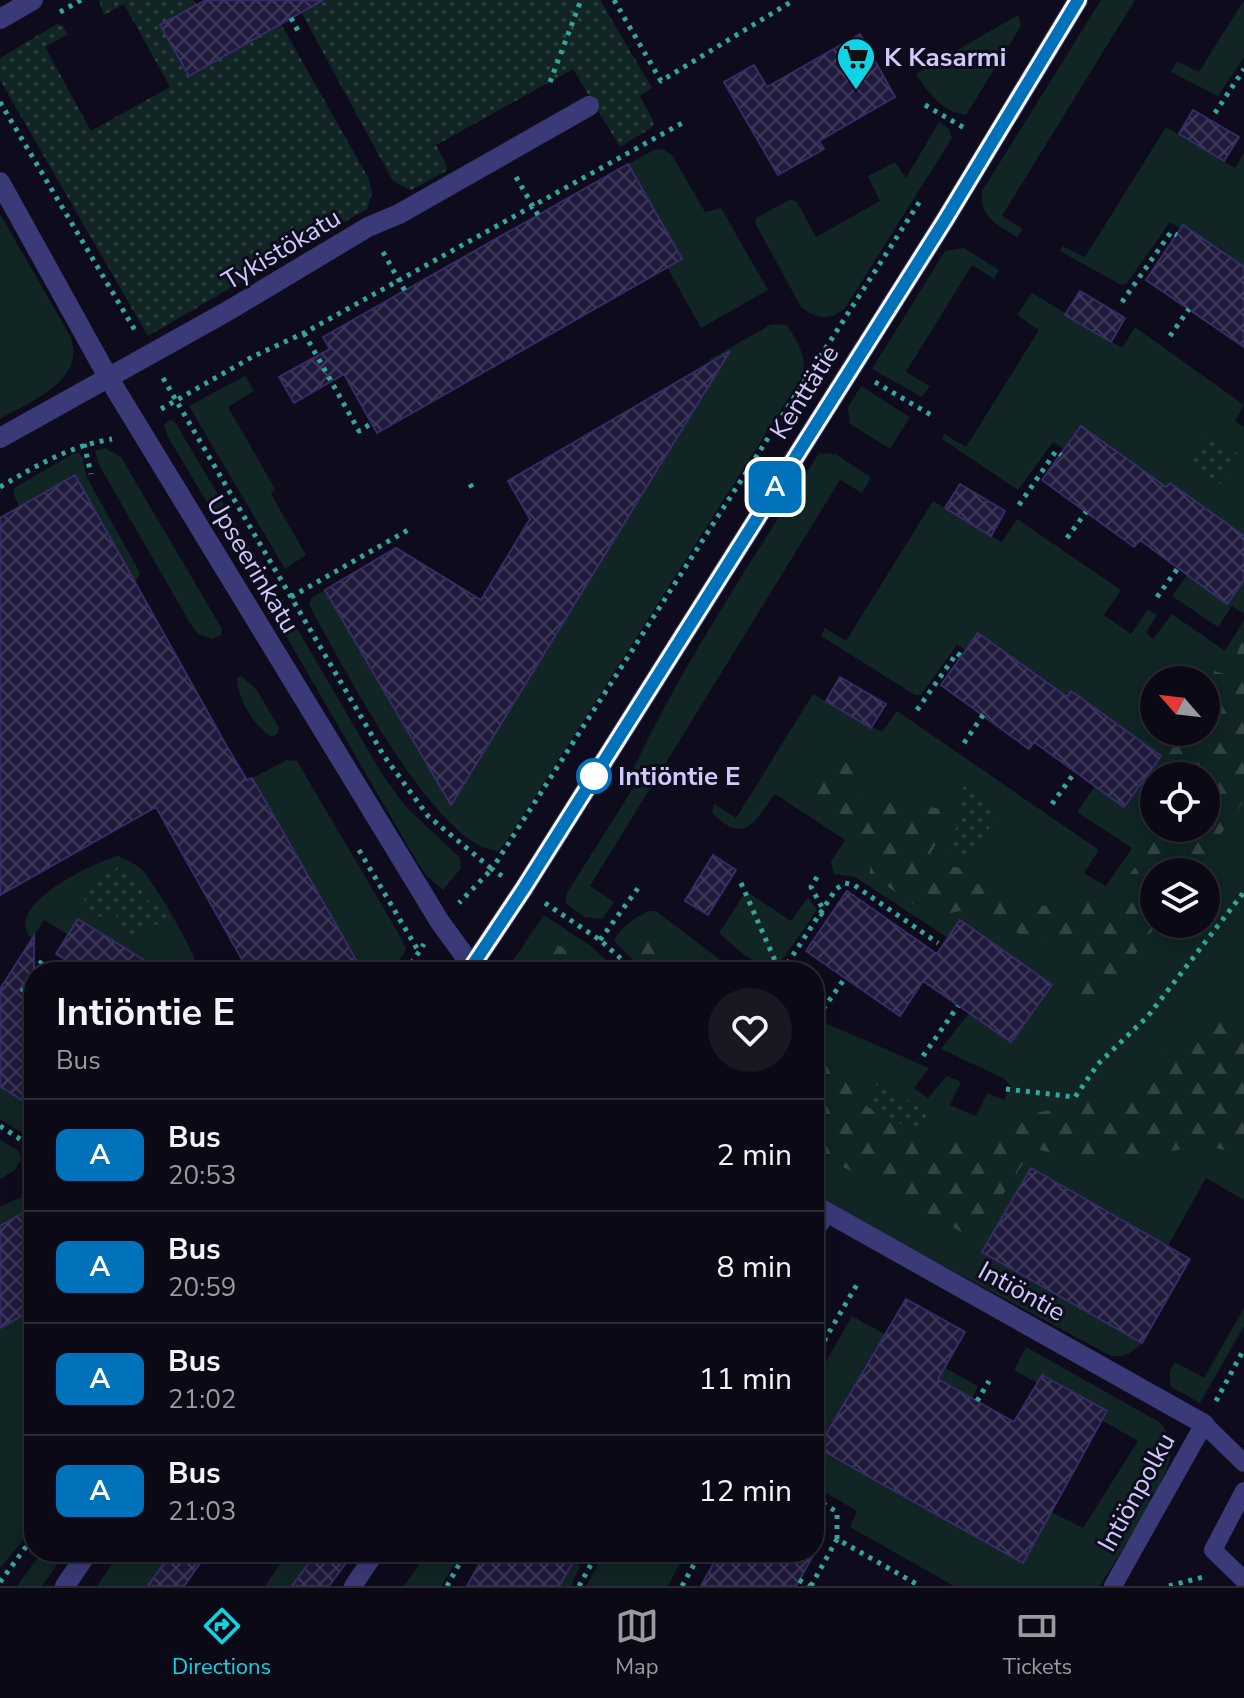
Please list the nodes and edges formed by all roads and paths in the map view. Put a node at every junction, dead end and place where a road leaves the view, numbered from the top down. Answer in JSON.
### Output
{"nodes":[{"id":1,"x":33,"y":0,"type":"edge"},
{"id":2,"x":581,"y":0,"type":"edge"},
{"id":3,"x":614,"y":0,"type":"edge"},
{"id":4,"x":794,"y":0,"type":"edge"},
{"id":5,"x":1078,"y":0,"type":"edge"},
{"id":6,"x":291,"y":18,"type":"dead end"},
{"id":7,"x":0,"y":19,"type":"edge"},
{"id":8,"x":298,"y":31,"type":"dead end"},
{"id":9,"x":1244,"y":69,"type":"edge"},
{"id":10,"x":550,"y":82,"type":"dead end"},
{"id":11,"x":0,"y":102,"type":"edge"},
{"id":12,"x":925,"y":105,"type":"dead end"},
{"id":13,"x":589,"y":106,"type":"dead end"},
{"id":14,"x":1215,"y":113,"type":"dead end"},
{"id":15,"x":684,"y":122,"type":"dead end"},
{"id":16,"x":966,"y":129,"type":"dead end"},
{"id":17,"x":503,"y":156,"type":"junction"},
{"id":18,"x":0,"y":182,"type":"edge"},
{"id":19,"x":533,"y":206,"type":"junction"},
{"id":20,"x":538,"y":215,"type":"dead end"},
{"id":21,"x":368,"y":227,"type":"junction"},
{"id":22,"x":1177,"y":235,"type":"dead end"},
{"id":23,"x":399,"y":280,"type":"junction"},
{"id":24,"x":405,"y":291,"type":"dead end"},
{"id":25,"x":1122,"y":302,"type":"dead end"},
{"id":26,"x":1189,"y":309,"type":"dead end"},
{"id":27,"x":304,"y":333,"type":"junction"},
{"id":28,"x":1170,"y":336,"type":"dead end"},
{"id":29,"x":152,"y":355,"type":"junction"},
{"id":30,"x":850,"y":368,"type":"junction"},
{"id":31,"x":108,"y":377,"type":"junction"},
{"id":32,"x":174,"y":399,"type":"junction"},
{"id":33,"x":931,"y":415,"type":"dead end"},
{"id":34,"x":372,"y":423,"type":"dead end"},
{"id":35,"x":139,"y":425,"type":"junction"},
{"id":36,"x":0,"y":438,"type":"edge"},
{"id":37,"x":84,"y":443,"type":"junction"},
{"id":38,"x":1061,"y":455,"type":"dead end"},
{"id":39,"x":91,"y":474,"type":"dead end"},
{"id":40,"x":470,"y":484,"type":"dead end"},
{"id":41,"x":0,"y":487,"type":"edge"},
{"id":42,"x":474,"y":491,"type":"dead end"},
{"id":43,"x":1019,"y":505,"type":"dead end"},
{"id":44,"x":1086,"y":512,"type":"dead end"},
{"id":45,"x":408,"y":530,"type":"dead end"},
{"id":46,"x":1067,"y":538,"type":"dead end"},
{"id":47,"x":1178,"y":568,"type":"dead end"},
{"id":48,"x":291,"y":597,"type":"junction"},
{"id":49,"x":1157,"y":597,"type":"dead end"},
{"id":50,"x":961,"y":656,"type":"dead end"},
{"id":51,"x":917,"y":710,"type":"dead end"},
{"id":52,"x":983,"y":715,"type":"dead end"},
{"id":53,"x":964,"y":743,"type":"dead end"},
{"id":54,"x":1075,"y":772,"type":"dead end"},
{"id":55,"x":1052,"y":804,"type":"dead end"},
{"id":56,"x":492,"y":869,"type":"dead end"},
{"id":57,"x":817,"y":877,"type":"dead end"},
{"id":58,"x":741,"y":883,"type":"dead end"},
{"id":59,"x":641,"y":884,"type":"dead end"},
{"id":60,"x":1244,"y":892,"type":"edge"},
{"id":61,"x":822,"y":911,"type":"junction"},
{"id":62,"x":828,"y":919,"type":"dead end"},
{"id":63,"x":600,"y":940,"type":"dead end"},
{"id":64,"x":938,"y":943,"type":"dead end"},
{"id":65,"x":466,"y":962,"type":"edge"},
{"id":66,"x":475,"y":962,"type":"edge"},
{"id":67,"x":777,"y":962,"type":"edge"},
{"id":68,"x":788,"y":962,"type":"edge"},
{"id":69,"x":845,"y":978,"type":"dead end"},
{"id":70,"x":24,"y":989,"type":"edge"},
{"id":71,"x":22,"y":992,"type":"dead end"},
{"id":72,"x":958,"y":1006,"type":"dead end"},
{"id":73,"x":824,"y":1008,"type":"edge"},
{"id":74,"x":923,"y":1056,"type":"dead end"},
{"id":75,"x":1006,"y":1089,"type":"dead end"},
{"id":76,"x":0,"y":1126,"type":"edge"},
{"id":77,"x":24,"y":1142,"type":"edge"},
{"id":78,"x":824,"y":1211,"type":"edge"},
{"id":79,"x":859,"y":1281,"type":"dead end"},
{"id":80,"x":824,"y":1341,"type":"edge"},
{"id":81,"x":1244,"y":1349,"type":"edge"},
{"id":82,"x":989,"y":1381,"type":"dead end"},
{"id":83,"x":977,"y":1401,"type":"dead end"},
{"id":84,"x":1204,"y":1424,"type":"junction"},
{"id":85,"x":1244,"y":1463,"type":"edge"},
{"id":86,"x":1244,"y":1491,"type":"edge"},
{"id":87,"x":824,"y":1504,"type":"edge"},
{"id":88,"x":837,"y":1539,"type":"junction"},
{"id":89,"x":24,"y":1550,"type":"edge"},
{"id":90,"x":81,"y":1562,"type":"edge"},
{"id":91,"x":369,"y":1562,"type":"edge"},
{"id":92,"x":460,"y":1562,"type":"edge"},
{"id":93,"x":592,"y":1562,"type":"edge"},
{"id":94,"x":695,"y":1562,"type":"edge"},
{"id":95,"x":824,"y":1562,"type":"edge"},
{"id":96,"x":824,"y":1562,"type":"edge"},
{"id":97,"x":799,"y":1580,"type":"dead end"},
{"id":98,"x":1244,"y":1580,"type":"edge"},
{"id":99,"x":0,"y":1582,"type":"edge"},
{"id":100,"x":65,"y":1586,"type":"edge"},
{"id":101,"x":353,"y":1586,"type":"edge"},
{"id":102,"x":447,"y":1586,"type":"edge"},
{"id":103,"x":579,"y":1586,"type":"edge"},
{"id":104,"x":682,"y":1586,"type":"edge"},
{"id":105,"x":810,"y":1586,"type":"edge"},
{"id":106,"x":920,"y":1586,"type":"edge"},
{"id":107,"x":1113,"y":1586,"type":"edge"}],
"edges":[{"from":1,"to":7,"type":"street"},
{"from":2,"to":10,"type":"path"},
{"from":3,"to":4,"type":"path"},
{"from":5,"to":30,"type":"street","name":"Kenttätie"},
{"from":6,"to":8,"type":"path"},
{"from":9,"to":14,"type":"path"},
{"from":11,"to":29,"type":"path"},
{"from":12,"to":16,"type":"path"},
{"from":13,"to":17,"type":"street","name":"Tykistökatu"},
{"from":15,"to":19,"type":"path"},
{"from":17,"to":19,"type":"path"},
{"from":17,"to":21,"type":"street","name":"Tykistökatu"},
{"from":18,"to":31,"type":"street","name":"Upseerinkatu"},
{"from":19,"to":20,"type":"path"},
{"from":19,"to":23,"type":"path"},
{"from":21,"to":23,"type":"path"},
{"from":21,"to":29,"type":"street","name":"Tykistökatu"},
{"from":22,"to":25,"type":"path"},
{"from":23,"to":24,"type":"path"},
{"from":23,"to":27,"type":"path"},
{"from":26,"to":28,"type":"path"},
{"from":27,"to":32,"type":"path"},
{"from":27,"to":34,"type":"path"},
{"from":29,"to":31,"type":"street","name":"Tykistökatu"},
{"from":29,"to":32,"type":"path"},
{"from":30,"to":33,"type":"path"},
{"from":30,"to":66,"type":"street","name":"Kenttätie"},
{"from":31,"to":35,"type":"street","name":"Upseerinkatu"},
{"from":31,"to":36,"type":"street","name":"Tykistökatu"},
{"from":32,"to":35,"type":"path"},
{"from":32,"to":48,"type":"path"},
{"from":35,"to":37,"type":"path"},
{"from":35,"to":65,"type":"street","name":"Upseerinkatu"},
{"from":37,"to":39,"type":"path"},
{"from":37,"to":41,"type":"path"},
{"from":38,"to":43,"type":"path"},
{"from":40,"to":42,"type":"path"},
{"from":44,"to":46,"type":"path"},
{"from":45,"to":48,"type":"path"},
{"from":47,"to":49,"type":"path"},
{"from":48,"to":56,"type":"path"},
{"from":50,"to":51,"type":"path"},
{"from":52,"to":53,"type":"path"},
{"from":54,"to":55,"type":"path"},
{"from":57,"to":61,"type":"path"},
{"from":58,"to":67,"type":"path"},
{"from":59,"to":63,"type":"path"},
{"from":60,"to":75,"type":"path"},
{"from":61,"to":62,"type":"path"},
{"from":61,"to":64,"type":"path"},
{"from":61,"to":68,"type":"path"},
{"from":69,"to":73,"type":"path"},
{"from":70,"to":71,"type":"path"},
{"from":72,"to":74,"type":"path"},
{"from":76,"to":77,"type":"path"},
{"from":78,"to":84,"type":"street","name":"Intiöntie"},
{"from":79,"to":80,"type":"path"},
{"from":81,"to":84,"type":"path"},
{"from":82,"to":83,"type":"path"},
{"from":84,"to":85,"type":"lane"},
{"from":84,"to":107,"type":"lane","name":"Intiönpolku"},
{"from":86,"to":98,"type":"lane"},
{"from":87,"to":88,"type":"path"},
{"from":88,"to":96,"type":"path"},
{"from":88,"to":106,"type":"path"},
{"from":89,"to":99,"type":"path"},
{"from":90,"to":100,"type":"street"},
{"from":91,"to":101,"type":"lane"},
{"from":92,"to":102,"type":"path"},
{"from":93,"to":103,"type":"path"},
{"from":94,"to":104,"type":"path"},
{"from":95,"to":105,"type":"path"},
{"from":97,"to":105,"type":"path"}]}
